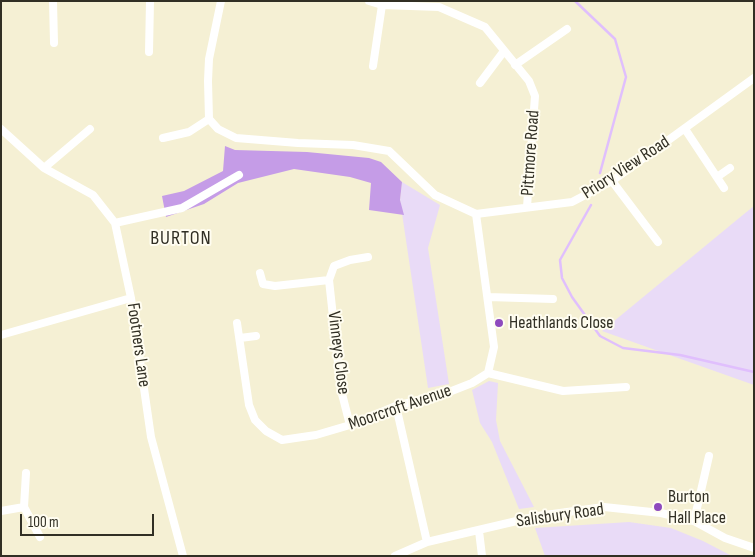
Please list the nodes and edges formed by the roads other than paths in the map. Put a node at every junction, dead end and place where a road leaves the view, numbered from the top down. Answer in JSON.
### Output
{"nodes":[{"id":1,"x":53,"y":1,"type":"edge"},
{"id":2,"x":150,"y":1,"type":"edge"},
{"id":3,"x":220,"y":1,"type":"edge"},
{"id":4,"x":369,"y":1,"type":"edge"},
{"id":5,"x":382,"y":5,"type":"junction"},
{"id":6,"x":567,"y":29,"type":"dead end"},
{"id":7,"x":54,"y":43,"type":"dead end"},
{"id":8,"x":504,"y":51,"type":"junction"},
{"id":9,"x":149,"y":52,"type":"dead end"},
{"id":10,"x":515,"y":65,"type":"junction"},
{"id":11,"x":373,"y":66,"type":"dead end"},
{"id":12,"x":754,"y":78,"type":"edge"},
{"id":13,"x":480,"y":83,"type":"dead end"},
{"id":14,"x":209,"y":119,"type":"junction"},
{"id":15,"x":1,"y":129,"type":"edge"},
{"id":16,"x":90,"y":129,"type":"dead end"},
{"id":17,"x":685,"y":129,"type":"junction"},
{"id":18,"x":163,"y":138,"type":"dead end"},
{"id":19,"x":44,"y":168,"type":"junction"},
{"id":20,"x":730,"y":168,"type":"dead end"},
{"id":21,"x":239,"y":175,"type":"dead end"},
{"id":22,"x":717,"y":177,"type":"junction"},
{"id":23,"x":612,"y":181,"type":"junction"},
{"id":24,"x":724,"y":188,"type":"dead end"},
{"id":25,"x":527,"y":206,"type":"junction"},
{"id":26,"x":476,"y":214,"type":"junction"},
{"id":27,"x":115,"y":223,"type":"junction"},
{"id":28,"x":658,"y":242,"type":"dead end"},
{"id":29,"x":368,"y":257,"type":"dead end"},
{"id":30,"x":260,"y":273,"type":"dead end"},
{"id":31,"x":329,"y":280,"type":"junction"},
{"id":32,"x":488,"y":297,"type":"junction"},
{"id":33,"x":131,"y":298,"type":"junction"},
{"id":34,"x":553,"y":299,"type":"dead end"},
{"id":35,"x":237,"y":323,"type":"dead end"},
{"id":36,"x":1,"y":335,"type":"edge"},
{"id":37,"x":256,"y":336,"type":"dead end"},
{"id":38,"x":240,"y":338,"type":"junction"},
{"id":39,"x":488,"y":373,"type":"junction"},
{"id":40,"x":626,"y":387,"type":"dead end"},
{"id":41,"x":396,"y":406,"type":"junction"},
{"id":42,"x":350,"y":424,"type":"junction"},
{"id":43,"x":710,"y":456,"type":"dead end"},
{"id":44,"x":26,"y":473,"type":"dead end"},
{"id":45,"x":24,"y":507,"type":"junction"},
{"id":46,"x":1,"y":511,"type":"edge"},
{"id":47,"x":694,"y":522,"type":"junction"},
{"id":48,"x":479,"y":531,"type":"junction"},
{"id":49,"x":40,"y":537,"type":"dead end"},
{"id":50,"x":427,"y":542,"type":"junction"},
{"id":51,"x":754,"y":548,"type":"edge"},
{"id":52,"x":183,"y":556,"type":"edge"},
{"id":53,"x":395,"y":556,"type":"edge"},
{"id":54,"x":482,"y":556,"type":"edge"}],
"edges":[{"from":1,"to":7,"type":"street"},
{"from":2,"to":9,"type":"street"},
{"from":3,"to":14,"type":"street"},
{"from":4,"to":5,"type":"street","name":"Pittmore Road"},
{"from":5,"to":8,"type":"street","name":"Pittmore Road"},
{"from":5,"to":11,"type":"street"},
{"from":6,"to":10,"type":"street"},
{"from":8,"to":10,"type":"street","name":"Pittmore Road"},
{"from":8,"to":13,"type":"street"},
{"from":10,"to":25,"type":"street","name":"Pittmore Road"},
{"from":12,"to":17,"type":"street","name":"Priory View Road"},
{"from":14,"to":18,"type":"street"},
{"from":14,"to":26,"type":"street"},
{"from":15,"to":19,"type":"street","name":"Footners Lane"},
{"from":16,"to":19,"type":"street"},
{"from":17,"to":22,"type":"street"},
{"from":17,"to":23,"type":"street","name":"Priory View Road"},
{"from":19,"to":27,"type":"street","name":"Footners Lane"},
{"from":20,"to":22,"type":"street"},
{"from":21,"to":27,"type":"street"},
{"from":22,"to":24,"type":"street"},
{"from":23,"to":25,"type":"street","name":"Priory View Road"},
{"from":23,"to":28,"type":"street"},
{"from":25,"to":26,"type":"street","name":"Priory View Road"},
{"from":26,"to":32,"type":"street"},
{"from":27,"to":33,"type":"street","name":"Footners Lane"},
{"from":29,"to":31,"type":"street"},
{"from":30,"to":31,"type":"street"},
{"from":31,"to":42,"type":"street","name":"Vinneys Close"},
{"from":32,"to":34,"type":"street"},
{"from":32,"to":39,"type":"street"},
{"from":33,"to":36,"type":"street"},
{"from":33,"to":52,"type":"street","name":"Footners Lane"},
{"from":35,"to":38,"type":"street","name":"Moorcroft Avenue"},
{"from":37,"to":38,"type":"street"},
{"from":38,"to":42,"type":"street","name":"Moorcroft Avenue"},
{"from":39,"to":40,"type":"street"},
{"from":39,"to":41,"type":"street","name":"Moorcroft Avenue"},
{"from":41,"to":42,"type":"street","name":"Moorcroft Avenue"},
{"from":41,"to":50,"type":"street"},
{"from":43,"to":47,"type":"street"},
{"from":44,"to":45,"type":"street"},
{"from":45,"to":46,"type":"street"},
{"from":45,"to":49,"type":"street"},
{"from":47,"to":48,"type":"street","name":"Salisbury Road"},
{"from":47,"to":51,"type":"street","name":"Salisbury Road"},
{"from":48,"to":50,"type":"street","name":"Salisbury Road"},
{"from":48,"to":54,"type":"street"},
{"from":50,"to":53,"type":"street","name":"Salisbury Road"}]}
